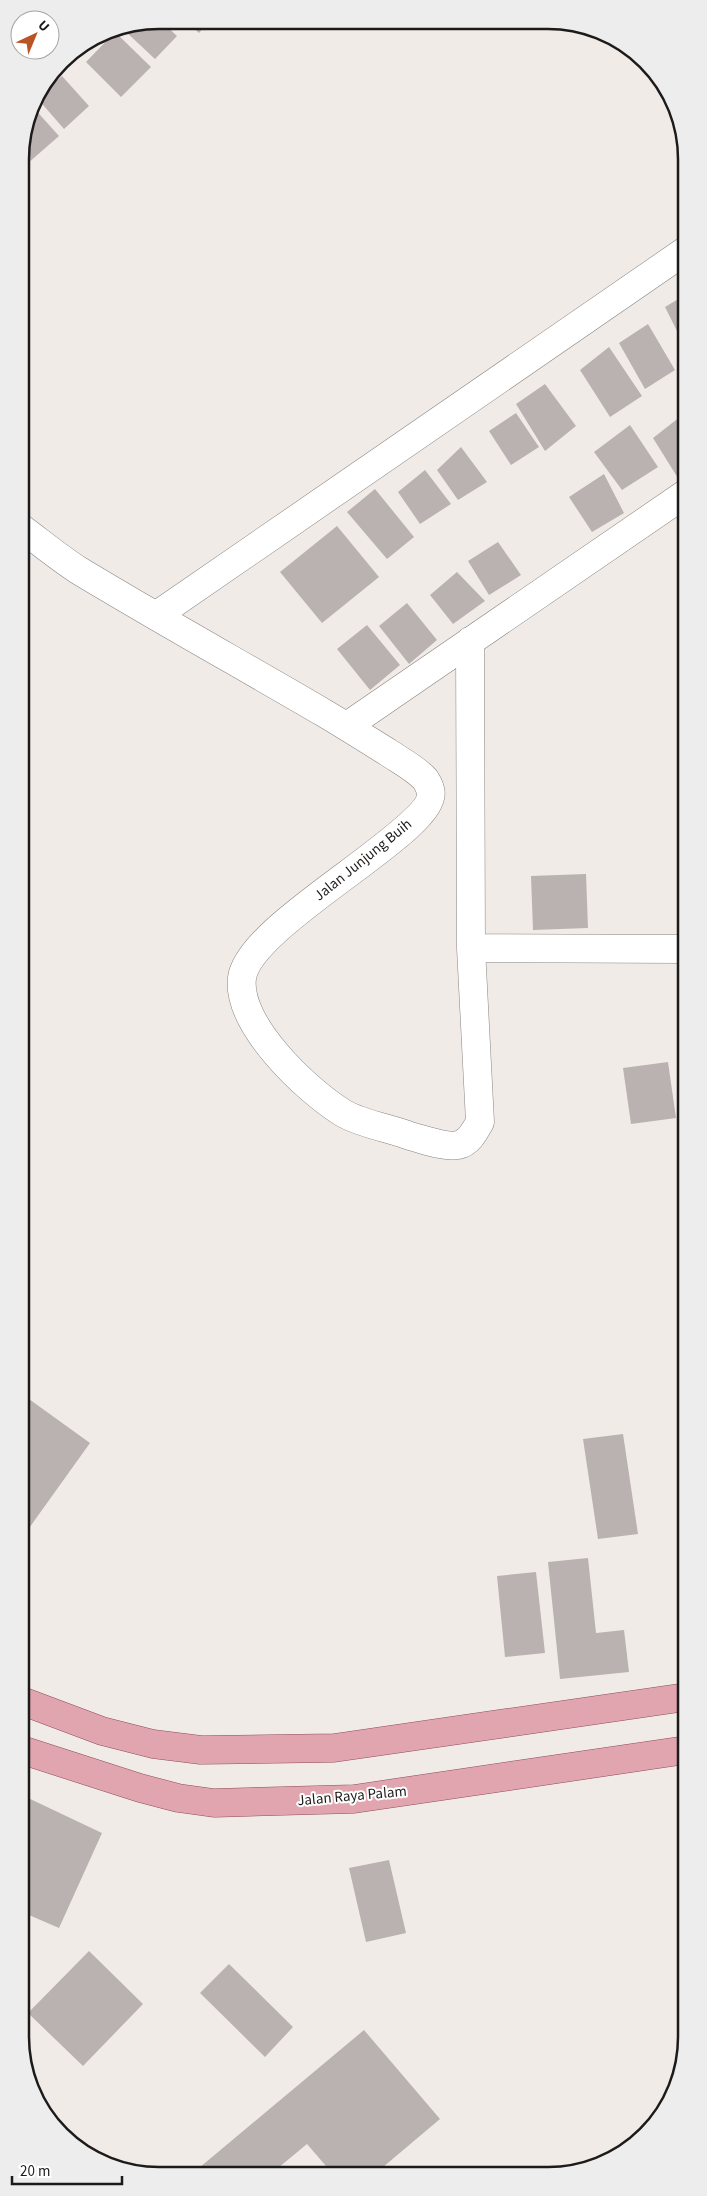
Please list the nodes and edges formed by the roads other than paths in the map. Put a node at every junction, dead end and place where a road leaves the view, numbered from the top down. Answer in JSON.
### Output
{"nodes":[{"id":1,"x":678,"y":255,"type":"edge"},
{"id":2,"x":678,"y":499,"type":"edge"},
{"id":3,"x":29,"y":534,"type":"edge"},
{"id":4,"x":157,"y":616,"type":"junction"},
{"id":5,"x":470,"y":641,"type":"junction"},
{"id":6,"x":347,"y":726,"type":"junction"},
{"id":7,"x":431,"y":791,"type":"junction"},
{"id":8,"x":470,"y":809,"type":"junction"},
{"id":9,"x":471,"y":948,"type":"junction"},
{"id":10,"x":678,"y":949,"type":"edge"},
{"id":11,"x":678,"y":1698,"type":"edge"},
{"id":12,"x":29,"y":1704,"type":"edge"},
{"id":13,"x":678,"y":1751,"type":"edge"},
{"id":14,"x":29,"y":1752,"type":"edge"}],
"edges":[{"from":1,"to":4,"type":"street"},
{"from":2,"to":5,"type":"street"},
{"from":3,"to":4,"type":"street"},
{"from":4,"to":6,"type":"street"},
{"from":5,"to":6,"type":"street"},
{"from":5,"to":8,"type":"street"},
{"from":6,"to":7,"type":"street"},
{"from":7,"to":8,"type":"street"},
{"from":7,"to":9,"type":"street","name":"Jalan Junjung Buih"},
{"from":8,"to":9,"type":"street"},
{"from":9,"to":10,"type":"street"},
{"from":11,"to":12,"type":"main road"},
{"from":13,"to":14,"type":"main road","name":"Jalan Raya Palam"}]}
